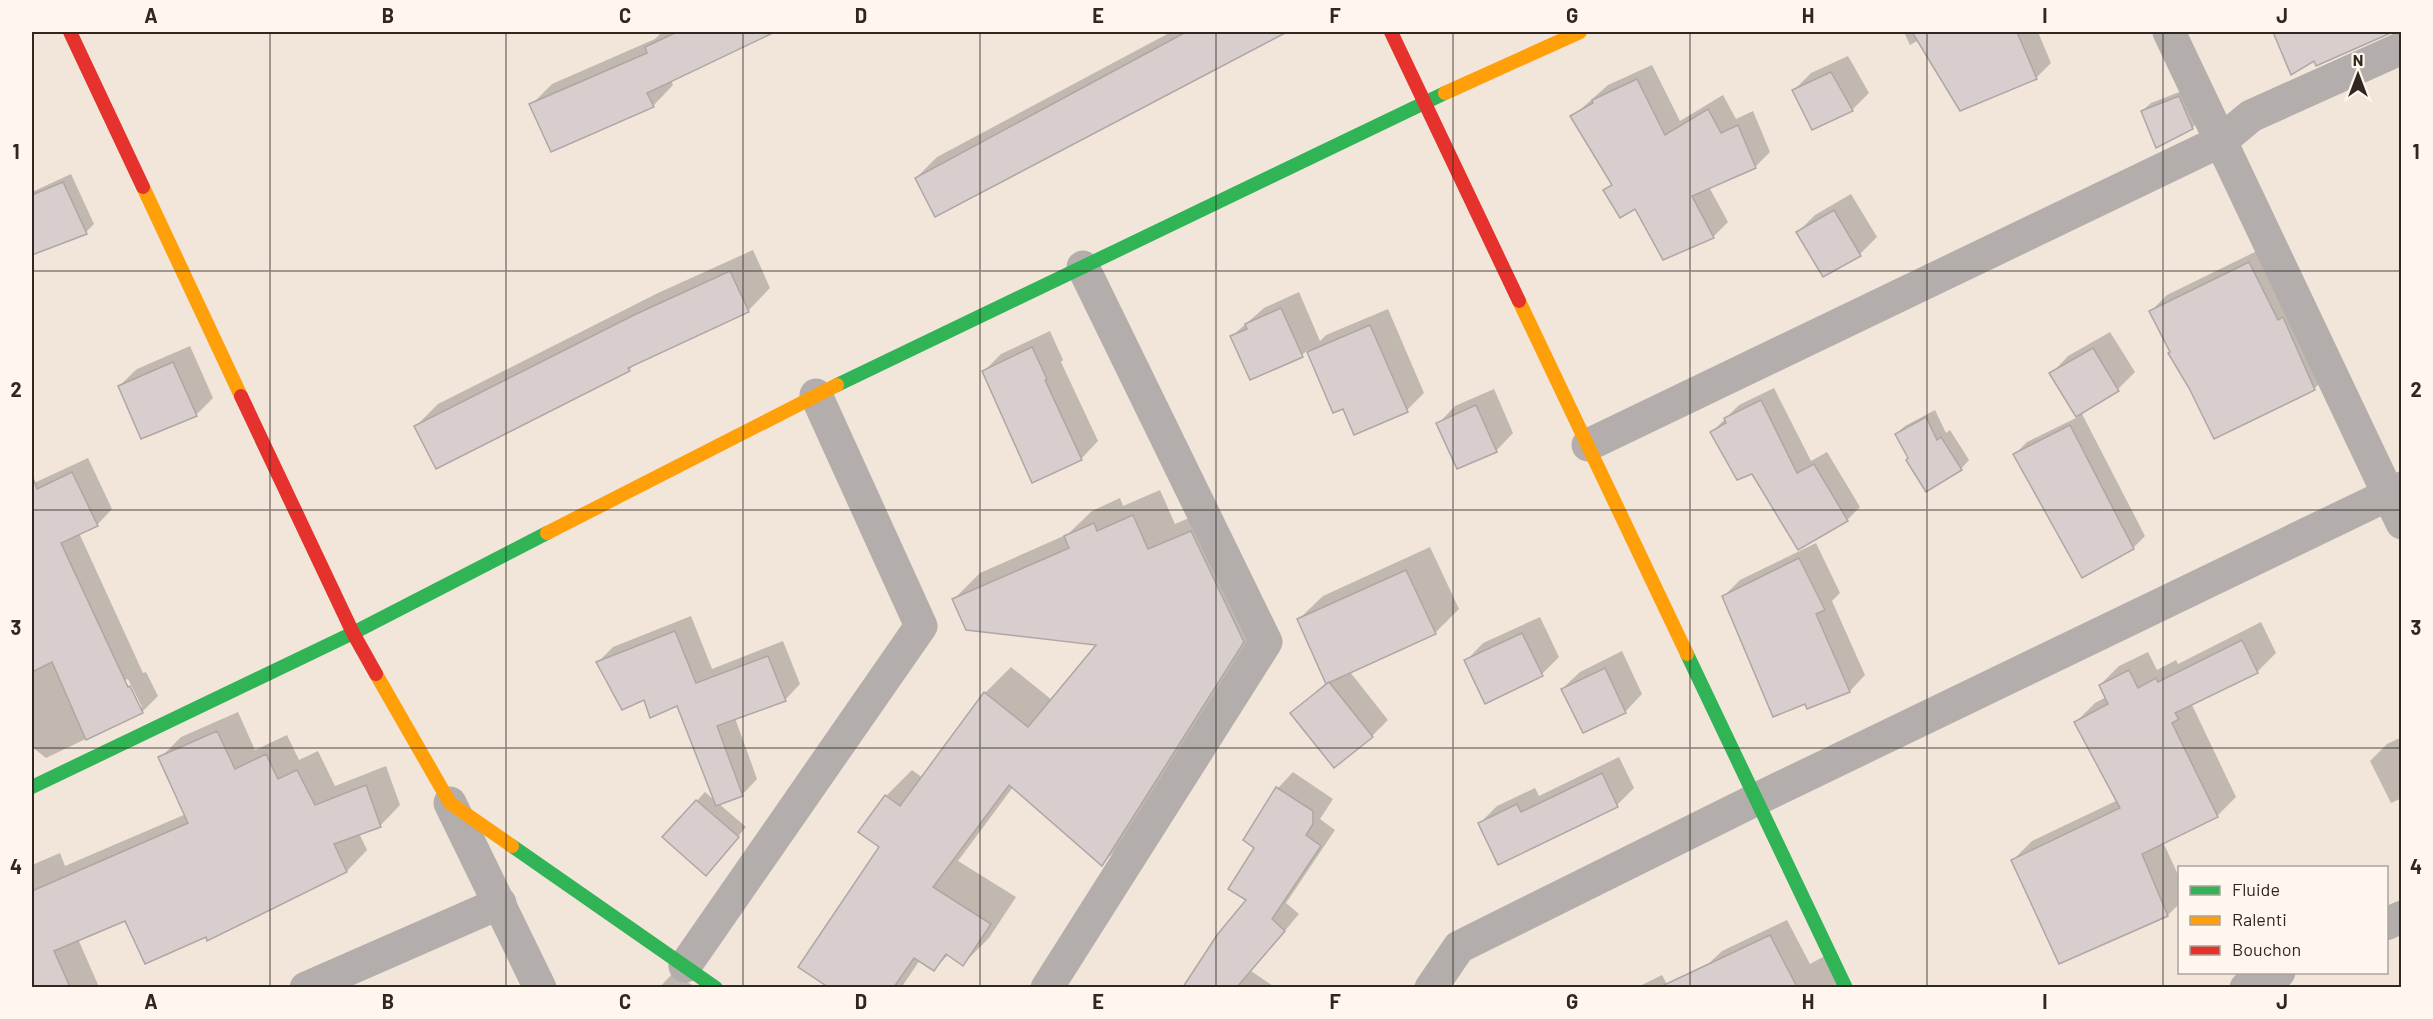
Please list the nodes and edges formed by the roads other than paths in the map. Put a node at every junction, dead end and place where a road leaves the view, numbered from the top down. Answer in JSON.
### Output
{"nodes":[{"id":1,"x":70,"y":32,"type":"edge"},
{"id":2,"x":1391,"y":32,"type":"edge"},
{"id":3,"x":1580,"y":32,"type":"edge"},
{"id":4,"x":2169,"y":32,"type":"edge"},
{"id":5,"x":2402,"y":48,"type":"edge"},
{"id":6,"x":1424,"y":102,"type":"junction"},
{"id":7,"x":2221,"y":141,"type":"junction"},
{"id":8,"x":1083,"y":267,"type":"junction"},
{"id":9,"x":816,"y":395,"type":"junction"},
{"id":10,"x":1588,"y":445,"type":"junction"},
{"id":11,"x":2397,"y":502,"type":"edge"},
{"id":12,"x":353,"y":633,"type":"junction"},
{"id":13,"x":32,"y":787,"type":"edge"},
{"id":14,"x":1757,"y":799,"type":"junction"},
{"id":15,"x":450,"y":803,"type":"junction"},
{"id":16,"x":500,"y":903,"type":"junction"},
{"id":17,"x":2402,"y":917,"type":"edge"},
{"id":18,"x":2388,"y":923,"type":"edge"},
{"id":19,"x":685,"y":966,"type":"junction"},
{"id":20,"x":2276,"y":974,"type":"edge"},
{"id":21,"x":306,"y":987,"type":"edge"},
{"id":22,"x":540,"y":987,"type":"edge"},
{"id":23,"x":716,"y":987,"type":"edge"},
{"id":24,"x":1047,"y":987,"type":"edge"},
{"id":25,"x":1431,"y":987,"type":"edge"},
{"id":26,"x":1846,"y":987,"type":"edge"},
{"id":27,"x":2246,"y":987,"type":"edge"}],
"edges":[{"from":1,"to":12,"type":"street"},
{"from":2,"to":6,"type":"street"},
{"from":3,"to":6,"type":"street"},
{"from":4,"to":7,"type":"street"},
{"from":5,"to":7,"type":"street"},
{"from":6,"to":8,"type":"street"},
{"from":6,"to":10,"type":"street"},
{"from":7,"to":10,"type":"street"},
{"from":7,"to":11,"type":"street"},
{"from":8,"to":9,"type":"street"},
{"from":8,"to":24,"type":"street"},
{"from":9,"to":12,"type":"street"},
{"from":9,"to":19,"type":"street"},
{"from":10,"to":14,"type":"street"},
{"from":11,"to":14,"type":"street"},
{"from":12,"to":13,"type":"street"},
{"from":12,"to":15,"type":"street"},
{"from":14,"to":25,"type":"street"},
{"from":14,"to":26,"type":"street"},
{"from":15,"to":16,"type":"street"},
{"from":15,"to":19,"type":"street"},
{"from":16,"to":21,"type":"street"},
{"from":16,"to":22,"type":"street"},
{"from":17,"to":18,"type":"street"},
{"from":19,"to":23,"type":"street"},
{"from":20,"to":27,"type":"street"}]}
